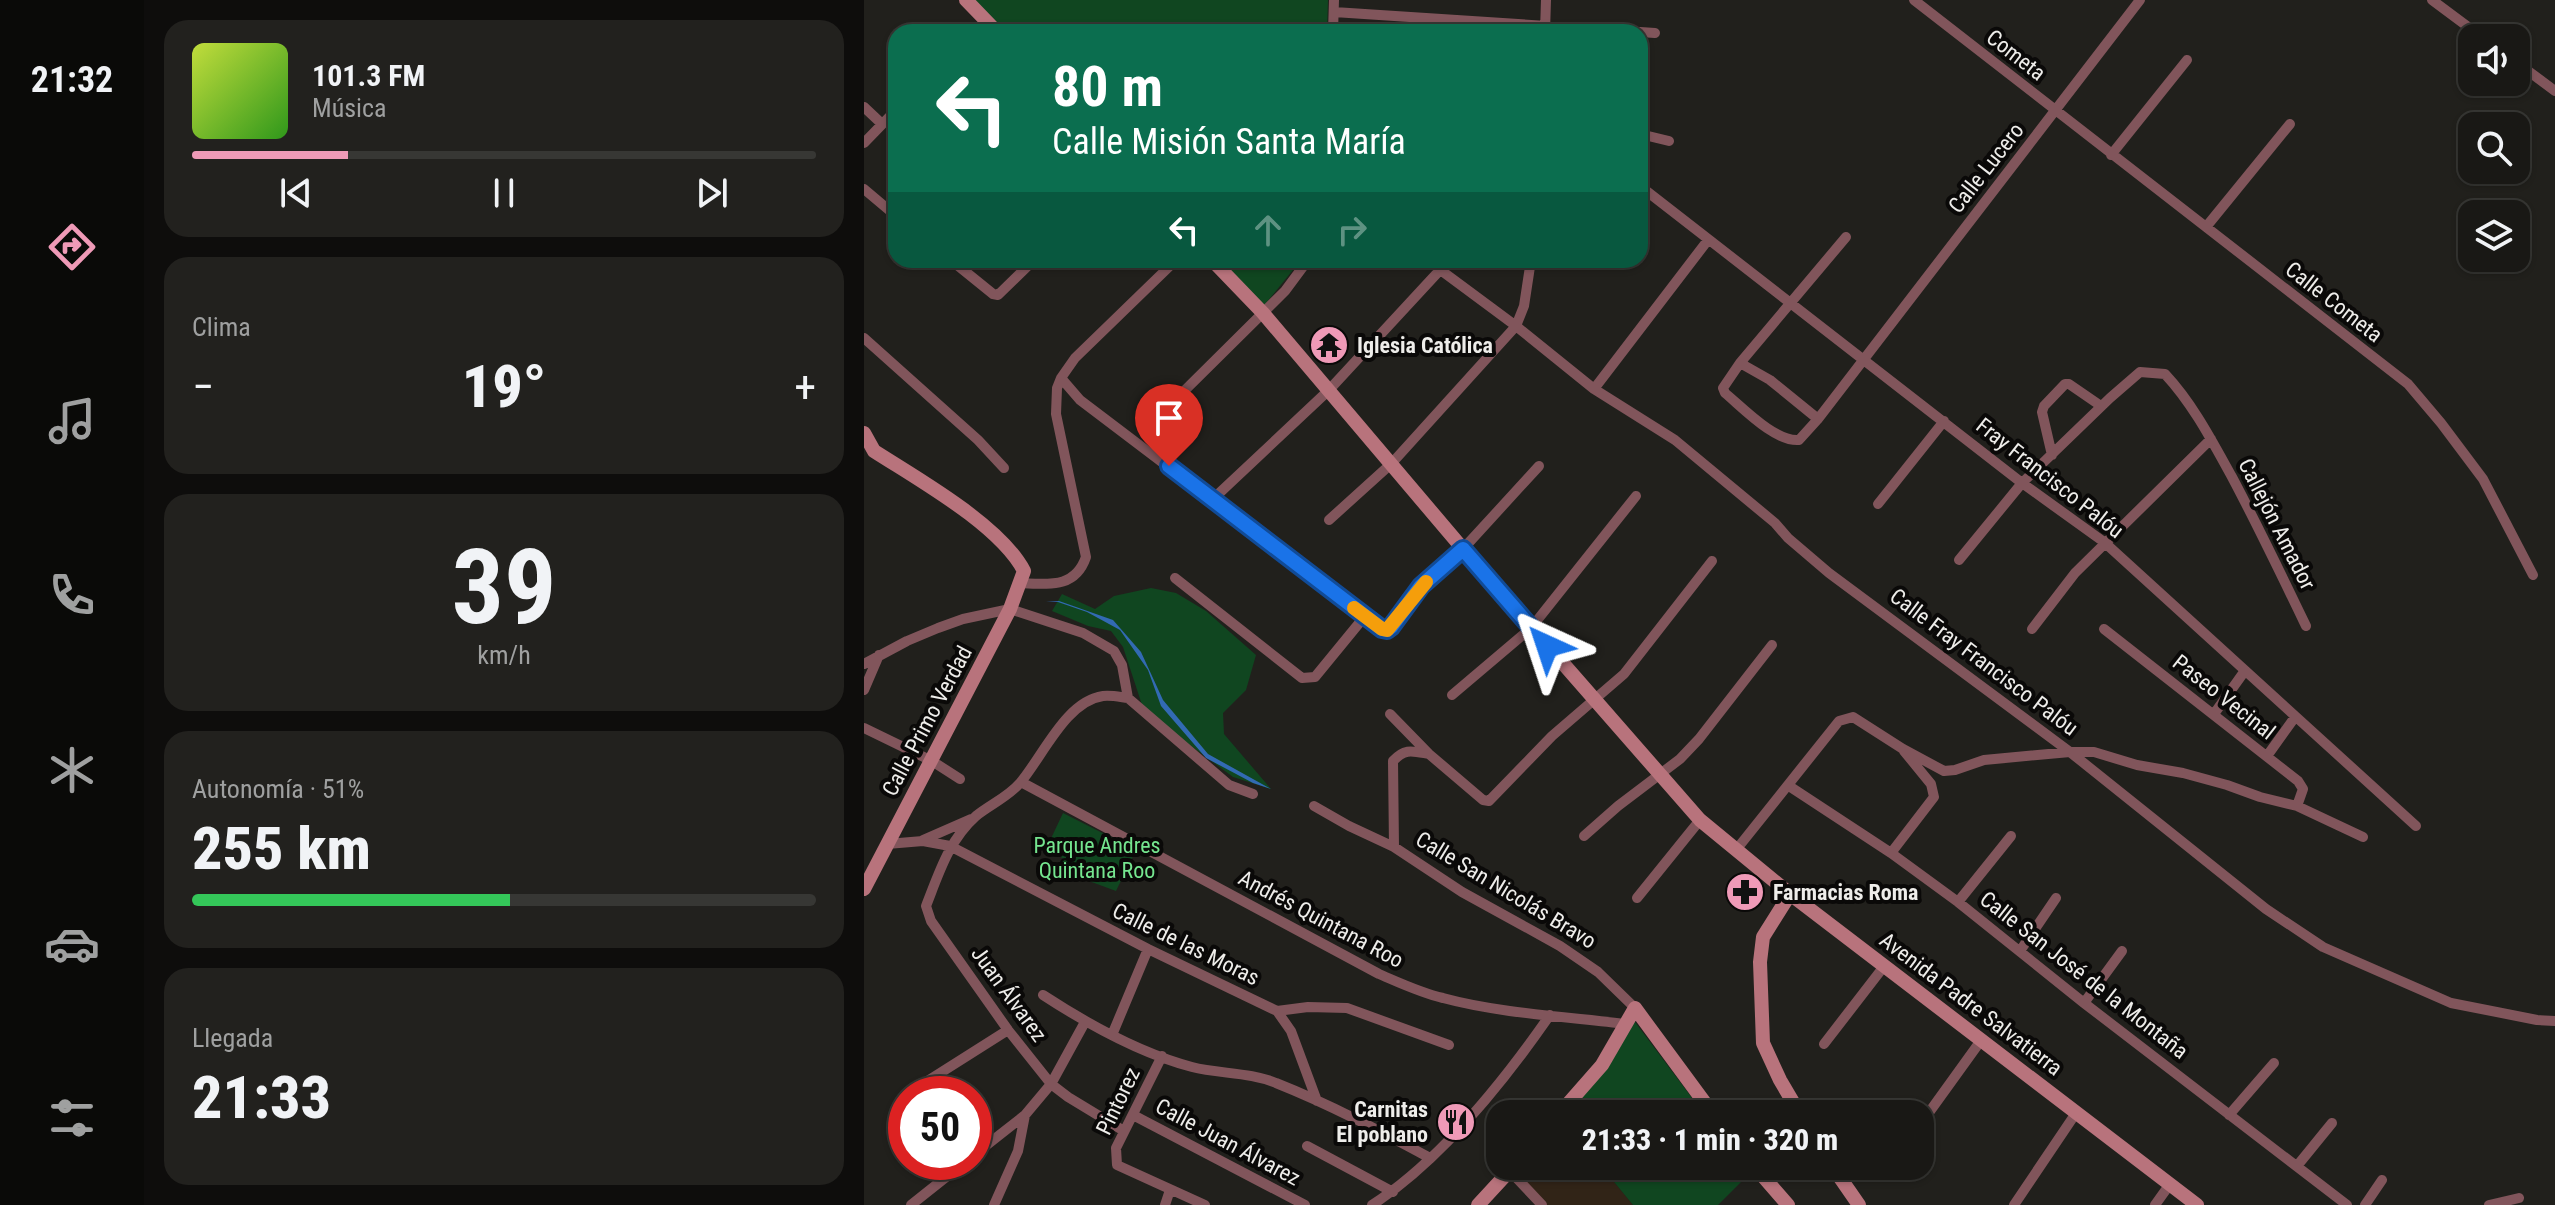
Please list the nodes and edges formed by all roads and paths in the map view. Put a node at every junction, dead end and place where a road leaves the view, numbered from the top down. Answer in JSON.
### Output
{"nodes":[{"id":1,"x":966,"y":0,"type":"edge"},
{"id":2,"x":1334,"y":0,"type":"edge"},
{"id":3,"x":1546,"y":0,"type":"edge"},
{"id":4,"x":1914,"y":0,"type":"edge"},
{"id":5,"x":2140,"y":0,"type":"edge"},
{"id":6,"x":2432,"y":0,"type":"edge"},
{"id":7,"x":1334,"y":12,"type":"junction"},
{"id":8,"x":985,"y":24,"type":"edge"},
{"id":9,"x":1333,"y":24,"type":"edge"},
{"id":10,"x":1492,"y":24,"type":"edge"},
{"id":11,"x":1545,"y":24,"type":"edge"},
{"id":12,"x":2464,"y":24,"type":"edge"},
{"id":13,"x":1648,"y":33,"type":"edge"},
{"id":14,"x":1655,"y":33,"type":"dead end"},
{"id":15,"x":2187,"y":60,"type":"dead end"},
{"id":16,"x":2530,"y":72,"type":"edge"},
{"id":17,"x":2555,"y":91,"type":"edge"},
{"id":18,"x":864,"y":107,"type":"edge"},
{"id":19,"x":2054,"y":111,"type":"junction"},
{"id":20,"x":888,"y":118,"type":"edge"},
{"id":21,"x":882,"y":124,"type":"junction"},
{"id":22,"x":2290,"y":124,"type":"dead end"},
{"id":23,"x":1648,"y":136,"type":"edge"},
{"id":24,"x":1669,"y":141,"type":"dead end"},
{"id":25,"x":864,"y":143,"type":"edge"},
{"id":26,"x":2111,"y":155,"type":"junction"},
{"id":27,"x":864,"y":189,"type":"edge"},
{"id":28,"x":1648,"y":192,"type":"edge"},
{"id":29,"x":888,"y":209,"type":"edge"},
{"id":30,"x":2206,"y":227,"type":"junction"},
{"id":31,"x":1846,"y":237,"type":"dead end"},
{"id":32,"x":1708,"y":240,"type":"junction"},
{"id":33,"x":961,"y":268,"type":"edge"},
{"id":34,"x":1026,"y":268,"type":"edge"},
{"id":35,"x":1168,"y":268,"type":"edge"},
{"id":36,"x":1220,"y":268,"type":"edge"},
{"id":37,"x":1302,"y":268,"type":"edge"},
{"id":38,"x":1437,"y":268,"type":"edge"},
{"id":39,"x":1530,"y":268,"type":"edge"},
{"id":40,"x":1440,"y":270,"type":"junction"},
{"id":41,"x":1791,"y":303,"type":"junction"},
{"id":42,"x":1263,"y":313,"type":"junction"},
{"id":43,"x":1516,"y":326,"type":"junction"},
{"id":44,"x":864,"y":338,"type":"edge"},
{"id":45,"x":1863,"y":359,"type":"junction"},
{"id":46,"x":1740,"y":363,"type":"junction"},
{"id":47,"x":1061,"y":378,"type":"junction"},
{"id":48,"x":1594,"y":389,"type":"junction"},
{"id":49,"x":1329,"y":390,"type":"junction"},
{"id":50,"x":1172,"y":403,"type":"dead end"},
{"id":51,"x":2101,"y":406,"type":"junction"},
{"id":52,"x":1818,"y":419,"type":"junction"},
{"id":53,"x":1944,"y":421,"type":"junction"},
{"id":54,"x":2211,"y":439,"type":"junction"},
{"id":55,"x":867,"y":444,"type":"edge"},
{"id":56,"x":2052,"y":455,"type":"junction"},
{"id":57,"x":1392,"y":463,"type":"junction"},
{"id":58,"x":1539,"y":466,"type":"dead end"},
{"id":59,"x":1004,"y":468,"type":"dead end"},
{"id":60,"x":2022,"y":483,"type":"junction"},
{"id":61,"x":1636,"y":496,"type":"dead end"},
{"id":62,"x":1213,"y":499,"type":"junction"},
{"id":63,"x":1878,"y":504,"type":"dead end"},
{"id":64,"x":1329,"y":520,"type":"dead end"},
{"id":65,"x":2104,"y":542,"type":"junction"},
{"id":66,"x":1463,"y":549,"type":"junction"},
{"id":67,"x":1959,"y":560,"type":"dead end"},
{"id":68,"x":1712,"y":561,"type":"dead end"},
{"id":69,"x":2533,"y":575,"type":"dead end"},
{"id":70,"x":1022,"y":577,"type":"junction"},
{"id":71,"x":1175,"y":578,"type":"dead end"},
{"id":72,"x":1010,"y":609,"type":"junction"},
{"id":73,"x":1365,"y":616,"type":"junction"},
{"id":74,"x":2306,"y":626,"type":"dead end"},
{"id":75,"x":1531,"y":628,"type":"junction"},
{"id":76,"x":2032,"y":629,"type":"dead end"},
{"id":77,"x":2104,"y":629,"type":"dead end"},
{"id":78,"x":1772,"y":645,"type":"dead end"},
{"id":79,"x":879,"y":655,"type":"junction"},
{"id":80,"x":864,"y":664,"type":"edge"},
{"id":81,"x":2244,"y":672,"type":"junction"},
{"id":82,"x":864,"y":690,"type":"edge"},
{"id":83,"x":1452,"y":695,"type":"dead end"},
{"id":84,"x":1128,"y":698,"type":"junction"},
{"id":85,"x":1596,"y":700,"type":"junction"},
{"id":86,"x":1390,"y":714,"type":"dead end"},
{"id":87,"x":2214,"y":714,"type":"junction"},
{"id":88,"x":2295,"y":717,"type":"junction"},
{"id":89,"x":864,"y":728,"type":"edge"},
{"id":90,"x":1903,"y":749,"type":"junction"},
{"id":91,"x":2070,"y":752,"type":"junction"},
{"id":92,"x":1429,"y":754,"type":"junction"},
{"id":93,"x":2267,"y":756,"type":"junction"},
{"id":94,"x":932,"y":761,"type":"junction"},
{"id":95,"x":1659,"y":775,"type":"junction"},
{"id":96,"x":960,"y":779,"type":"dead end"},
{"id":97,"x":1021,"y":782,"type":"junction"},
{"id":98,"x":1789,"y":786,"type":"junction"},
{"id":99,"x":1253,"y":794,"type":"dead end"},
{"id":100,"x":1314,"y":806,"type":"dead end"},
{"id":101,"x":2297,"y":806,"type":"junction"},
{"id":102,"x":976,"y":816,"type":"junction"},
{"id":103,"x":1700,"y":820,"type":"junction"},
{"id":104,"x":2416,"y":826,"type":"dead end"},
{"id":105,"x":1584,"y":836,"type":"dead end"},
{"id":106,"x":2011,"y":836,"type":"dead end"},
{"id":107,"x":2363,"y":837,"type":"dead end"},
{"id":108,"x":923,"y":841,"type":"junction"},
{"id":109,"x":887,"y":844,"type":"junction"},
{"id":110,"x":950,"y":846,"type":"junction"},
{"id":111,"x":1394,"y":847,"type":"junction"},
{"id":112,"x":1736,"y":850,"type":"junction"},
{"id":113,"x":1891,"y":853,"type":"junction"},
{"id":114,"x":864,"y":889,"type":"edge"},
{"id":115,"x":1790,"y":894,"type":"junction"},
{"id":116,"x":1637,"y":898,"type":"dead end"},
{"id":117,"x":2056,"y":898,"type":"dead end"},
{"id":118,"x":1958,"y":902,"type":"junction"},
{"id":119,"x":1148,"y":949,"type":"junction"},
{"id":120,"x":2020,"y":951,"type":"junction"},
{"id":121,"x":2122,"y":951,"type":"dead end"},
{"id":122,"x":1885,"y":965,"type":"junction"},
{"id":123,"x":1043,"y":995,"type":"dead end"},
{"id":124,"x":2084,"y":1003,"type":"junction"},
{"id":125,"x":1635,"y":1008,"type":"junction"},
{"id":126,"x":1277,"y":1011,"type":"junction"},
{"id":127,"x":1550,"y":1015,"type":"junction"},
{"id":128,"x":2555,"y":1021,"type":"edge"},
{"id":129,"x":1085,"y":1022,"type":"junction"},
{"id":130,"x":1626,"y":1024,"type":"junction"},
{"id":131,"x":1008,"y":1030,"type":"junction"},
{"id":132,"x":1112,"y":1035,"type":"junction"},
{"id":133,"x":1982,"y":1039,"type":"junction"},
{"id":134,"x":1824,"y":1044,"type":"dead end"},
{"id":135,"x":1449,"y":1045,"type":"dead end"},
{"id":136,"x":1162,"y":1056,"type":"junction"},
{"id":137,"x":2274,"y":1063,"type":"dead end"},
{"id":138,"x":935,"y":1076,"type":"edge"},
{"id":139,"x":1051,"y":1084,"type":"junction"},
{"id":140,"x":1571,"y":1100,"type":"edge"},
{"id":141,"x":1703,"y":1100,"type":"edge"},
{"id":142,"x":1792,"y":1100,"type":"edge"},
{"id":143,"x":1317,"y":1101,"type":"junction"},
{"id":144,"x":1934,"y":1106,"type":"edge"},
{"id":145,"x":2076,"y":1113,"type":"junction"},
{"id":146,"x":1025,"y":1115,"type":"junction"},
{"id":147,"x":1133,"y":1115,"type":"junction"},
{"id":148,"x":2229,"y":1115,"type":"junction"},
{"id":149,"x":2332,"y":1123,"type":"dead end"},
{"id":150,"x":1124,"y":1131,"type":"junction"},
{"id":151,"x":992,"y":1141,"type":"edge"},
{"id":152,"x":1307,"y":1146,"type":"dead end"},
{"id":153,"x":1430,"y":1158,"type":"junction"},
{"id":154,"x":2297,"y":1166,"type":"junction"},
{"id":155,"x":942,"y":1180,"type":"edge"},
{"id":156,"x":1502,"y":1180,"type":"edge"},
{"id":157,"x":1522,"y":1180,"type":"edge"},
{"id":158,"x":1766,"y":1180,"type":"edge"},
{"id":159,"x":1842,"y":1180,"type":"edge"},
{"id":160,"x":2382,"y":1180,"type":"dead end"},
{"id":161,"x":2170,"y":1184,"type":"junction"},
{"id":162,"x":1170,"y":1190,"type":"junction"},
{"id":163,"x":1393,"y":1192,"type":"junction"},
{"id":164,"x":2519,"y":1198,"type":"dead end"},
{"id":165,"x":1481,"y":1204,"type":"edge"},
{"id":166,"x":911,"y":1205,"type":"edge"},
{"id":167,"x":994,"y":1205,"type":"edge"},
{"id":168,"x":1165,"y":1205,"type":"edge"},
{"id":169,"x":1205,"y":1205,"type":"edge"},
{"id":170,"x":1305,"y":1205,"type":"edge"},
{"id":171,"x":1372,"y":1205,"type":"edge"},
{"id":172,"x":1542,"y":1205,"type":"edge"},
{"id":173,"x":1788,"y":1205,"type":"edge"},
{"id":174,"x":1859,"y":1205,"type":"edge"},
{"id":175,"x":2014,"y":1205,"type":"edge"},
{"id":176,"x":2155,"y":1205,"type":"edge"},
{"id":177,"x":2197,"y":1205,"type":"edge"},
{"id":178,"x":2347,"y":1205,"type":"edge"},
{"id":179,"x":2365,"y":1205,"type":"edge"},
{"id":180,"x":2489,"y":1205,"type":"edge"}],
"edges":[{"from":1,"to":8,"type":"street"},
{"from":2,"to":7,"type":"street"},
{"from":3,"to":11,"type":"street"},
{"from":4,"to":19,"type":"street","name":"Cometa"},
{"from":5,"to":19,"type":"street","name":"Calle Lucero"},
{"from":6,"to":12,"type":"street"},
{"from":7,"to":9,"type":"street"},
{"from":7,"to":10,"type":"street"},
{"from":13,"to":14,"type":"street"},
{"from":15,"to":26,"type":"street"},
{"from":16,"to":17,"type":"street"},
{"from":18,"to":21,"type":"street"},
{"from":19,"to":26,"type":"street","name":"Calle Cometa"},
{"from":19,"to":45,"type":"street","name":"Calle Lucero"},
{"from":20,"to":21,"type":"street"},
{"from":21,"to":25,"type":"street"},
{"from":22,"to":30,"type":"street"},
{"from":23,"to":24,"type":"street"},
{"from":26,"to":30,"type":"street","name":"Calle Cometa"},
{"from":27,"to":29,"type":"street"},
{"from":28,"to":32,"type":"street","name":"Fray Francisco Palóu"},
{"from":30,"to":69,"type":"street","name":"Calle Cometa"},
{"from":31,"to":41,"type":"street"},
{"from":32,"to":41,"type":"street","name":"Fray Francisco Palóu"},
{"from":32,"to":48,"type":"street"},
{"from":33,"to":34,"type":"street"},
{"from":35,"to":47,"type":"street"},
{"from":36,"to":42,"type":"street","name":"Avenida Padre Salvatierra"},
{"from":37,"to":42,"type":"street"},
{"from":38,"to":40,"type":"street","name":"Calle Fray Francisco Palóu"},
{"from":39,"to":43,"type":"street"},
{"from":40,"to":43,"type":"street","name":"Calle Fray Francisco Palóu"},
{"from":40,"to":49,"type":"street"},
{"from":41,"to":45,"type":"street","name":"Fray Francisco Palóu"},
{"from":41,"to":46,"type":"street"},
{"from":42,"to":49,"type":"street","name":"Avenida Padre Salvatierra"},
{"from":42,"to":50,"type":"street"},
{"from":43,"to":48,"type":"street","name":"Calle Fray Francisco Palóu"},
{"from":43,"to":57,"type":"street"},
{"from":44,"to":59,"type":"street"},
{"from":45,"to":52,"type":"street","name":"Calle Lucero"},
{"from":45,"to":53,"type":"street","name":"Fray Francisco Palóu"},
{"from":46,"to":52,"type":"street"},
{"from":46,"to":52,"type":"street","name":"Calle Lucero"},
{"from":47,"to":62,"type":"street"},
{"from":47,"to":70,"type":"street"},
{"from":48,"to":91,"type":"street","name":"Calle Fray Francisco Palóu"},
{"from":49,"to":57,"type":"street","name":"Avenida Padre Salvatierra"},
{"from":49,"to":62,"type":"street"},
{"from":51,"to":54,"type":"street","name":"Callejón Amador"},
{"from":51,"to":56,"type":"street"},
{"from":51,"to":56,"type":"street"},
{"from":53,"to":60,"type":"street","name":"Fray Francisco Palóu"},
{"from":53,"to":63,"type":"street"},
{"from":54,"to":65,"type":"street"},
{"from":54,"to":74,"type":"street","name":"Callejón Amador"},
{"from":55,"to":70,"type":"street"},
{"from":56,"to":60,"type":"street"},
{"from":57,"to":64,"type":"street"},
{"from":57,"to":66,"type":"street","name":"Avenida Padre Salvatierra"},
{"from":58,"to":66,"type":"street"},
{"from":60,"to":65,"type":"street","name":"Fray Francisco Palóu"},
{"from":60,"to":67,"type":"street"},
{"from":61,"to":75,"type":"street"},
{"from":62,"to":73,"type":"street"},
{"from":65,"to":76,"type":"street"},
{"from":65,"to":81,"type":"street","name":"Fray Francisco Palóu"},
{"from":66,"to":73,"type":"street"},
{"from":66,"to":75,"type":"street","name":"Avenida Padre Salvatierra"},
{"from":68,"to":85,"type":"street"},
{"from":70,"to":72,"type":"street","name":"Calle Primo Verdad"},
{"from":71,"to":73,"type":"street"},
{"from":72,"to":79,"type":"street"},
{"from":72,"to":84,"type":"street"},
{"from":72,"to":94,"type":"street","name":"Calle Primo Verdad"},
{"from":75,"to":83,"type":"street"},
{"from":75,"to":85,"type":"street","name":"Avenida Padre Salvatierra"},
{"from":77,"to":87,"type":"street","name":"Paseo Vecinal"},
{"from":78,"to":95,"type":"street"},
{"from":79,"to":80,"type":"street"},
{"from":79,"to":82,"type":"street"},
{"from":81,"to":87,"type":"street"},
{"from":81,"to":88,"type":"street","name":"Fray Francisco Palóu"},
{"from":84,"to":97,"type":"street"},
{"from":84,"to":99,"type":"street"},
{"from":85,"to":92,"type":"street"},
{"from":85,"to":95,"type":"street","name":"Avenida Padre Salvatierra"},
{"from":86,"to":92,"type":"street"},
{"from":87,"to":93,"type":"street","name":"Paseo Vecinal"},
{"from":88,"to":93,"type":"street"},
{"from":88,"to":104,"type":"street","name":"Fray Francisco Palóu"},
{"from":89,"to":94,"type":"street"},
{"from":90,"to":91,"type":"street"},
{"from":90,"to":98,"type":"street"},
{"from":90,"to":113,"type":"street"},
{"from":91,"to":101,"type":"street"},
{"from":91,"to":128,"type":"street","name":"Calle Fray Francisco Palóu"},
{"from":92,"to":111,"type":"street"},
{"from":93,"to":101,"type":"street","name":"Paseo Vecinal"},
{"from":94,"to":96,"type":"street"},
{"from":94,"to":109,"type":"street","name":"Calle Primo Verdad"},
{"from":95,"to":103,"type":"street","name":"Avenida Padre Salvatierra"},
{"from":95,"to":105,"type":"street"},
{"from":97,"to":102,"type":"street"},
{"from":97,"to":127,"type":"street","name":"Andrés Quintana Roo"},
{"from":98,"to":112,"type":"street"},
{"from":98,"to":113,"type":"street","name":"Calle San José de la Montaña"},
{"from":100,"to":111,"type":"street","name":"Calle San Nicolás Bravo"},
{"from":101,"to":107,"type":"street"},
{"from":102,"to":108,"type":"street"},
{"from":102,"to":110,"type":"street"},
{"from":103,"to":112,"type":"street","name":"Avenida Padre Salvatierra"},
{"from":103,"to":116,"type":"street"},
{"from":106,"to":118,"type":"street"},
{"from":108,"to":109,"type":"street"},
{"from":108,"to":110,"type":"street","name":"Calle de las Moras"},
{"from":109,"to":114,"type":"street","name":"Calle Primo Verdad"},
{"from":110,"to":119,"type":"street","name":"Calle de las Moras"},
{"from":110,"to":131,"type":"street","name":"Juan Álvarez"},
{"from":111,"to":125,"type":"street","name":"Calle San Nicolás Bravo"},
{"from":112,"to":115,"type":"street","name":"Avenida Padre Salvatierra"},
{"from":113,"to":118,"type":"street","name":"Calle San José de la Montaña"},
{"from":115,"to":122,"type":"street","name":"Avenida Padre Salvatierra"},
{"from":115,"to":142,"type":"street"},
{"from":117,"to":120,"type":"street"},
{"from":118,"to":120,"type":"street","name":"Calle San José de la Montaña"},
{"from":119,"to":126,"type":"street","name":"Calle de las Moras"},
{"from":119,"to":132,"type":"street"},
{"from":120,"to":124,"type":"street","name":"Calle San José de la Montaña"},
{"from":121,"to":124,"type":"street"},
{"from":122,"to":133,"type":"street","name":"Avenida Padre Salvatierra"},
{"from":122,"to":134,"type":"street"},
{"from":123,"to":129,"type":"street"},
{"from":124,"to":148,"type":"street","name":"Calle San José de la Montaña"},
{"from":125,"to":130,"type":"street"},
{"from":125,"to":141,"type":"street","name":"Calle San Nicolás Bravo"},
{"from":126,"to":135,"type":"street"},
{"from":126,"to":143,"type":"street"},
{"from":127,"to":130,"type":"street","name":"Andrés Quintana Roo"},
{"from":127,"to":153,"type":"street"},
{"from":129,"to":132,"type":"street"},
{"from":129,"to":139,"type":"street"},
{"from":130,"to":140,"type":"street"},
{"from":131,"to":138,"type":"street"},
{"from":131,"to":139,"type":"street","name":"Juan Álvarez"},
{"from":132,"to":136,"type":"street"},
{"from":133,"to":144,"type":"street"},
{"from":133,"to":145,"type":"street","name":"Avenida Padre Salvatierra"},
{"from":136,"to":143,"type":"street"},
{"from":136,"to":147,"type":"street","name":"Pintorez"},
{"from":137,"to":148,"type":"street"},
{"from":139,"to":146,"type":"street"},
{"from":139,"to":150,"type":"street","name":"Juan Álvarez"},
{"from":143,"to":153,"type":"street"},
{"from":145,"to":161,"type":"street","name":"Avenida Padre Salvatierra"},
{"from":145,"to":175,"type":"street"},
{"from":146,"to":151,"type":"street"},
{"from":146,"to":167,"type":"street"},
{"from":147,"to":150,"type":"street","name":"Pintorez"},
{"from":147,"to":170,"type":"street","name":"Calle Juan Álvarez"},
{"from":148,"to":154,"type":"street","name":"Calle San José de la Montaña"},
{"from":149,"to":154,"type":"street"},
{"from":150,"to":162,"type":"street","name":"Pintorez"},
{"from":152,"to":163,"type":"street"},
{"from":153,"to":163,"type":"street"},
{"from":154,"to":178,"type":"street","name":"Calle San José de la Montaña"},
{"from":155,"to":166,"type":"street"},
{"from":156,"to":165,"type":"street"},
{"from":157,"to":172,"type":"street"},
{"from":158,"to":173,"type":"street"},
{"from":159,"to":174,"type":"street"},
{"from":160,"to":179,"type":"street"},
{"from":161,"to":176,"type":"street"},
{"from":161,"to":177,"type":"street","name":"Avenida Padre Salvatierra"},
{"from":162,"to":168,"type":"street"},
{"from":162,"to":169,"type":"street"},
{"from":163,"to":171,"type":"street"},
{"from":164,"to":180,"type":"street"}]}
